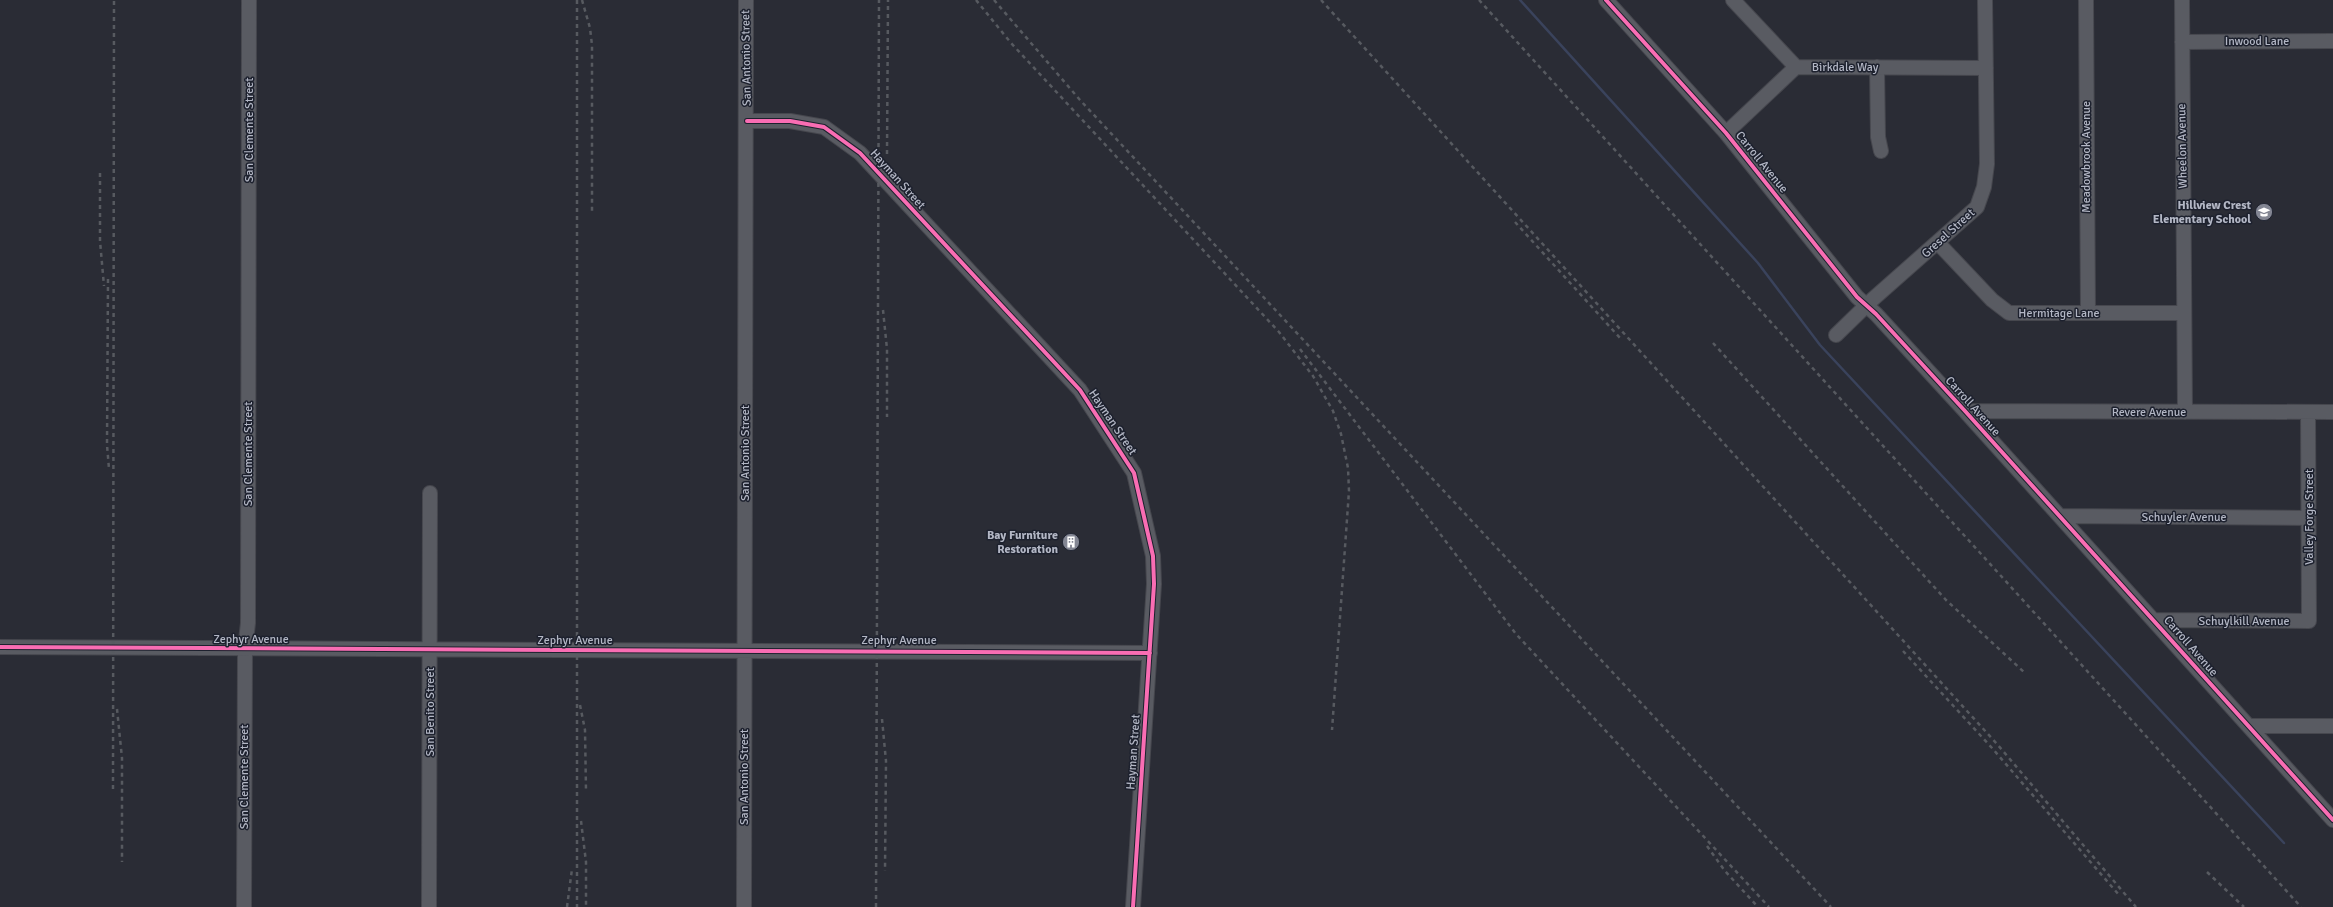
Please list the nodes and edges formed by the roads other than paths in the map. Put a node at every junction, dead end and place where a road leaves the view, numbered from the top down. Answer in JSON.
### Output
{"nodes":[{"id":1,"x":249,"y":0,"type":"edge"},
{"id":2,"x":746,"y":0,"type":"edge"},
{"id":3,"x":1606,"y":0,"type":"edge"},
{"id":4,"x":1733,"y":0,"type":"edge"},
{"id":5,"x":1985,"y":0,"type":"edge"},
{"id":6,"x":2086,"y":0,"type":"edge"},
{"id":7,"x":2182,"y":0,"type":"edge"},
{"id":8,"x":2333,"y":40,"type":"edge"},
{"id":9,"x":2182,"y":42,"type":"junction"},
{"id":10,"x":1796,"y":67,"type":"junction"},
{"id":11,"x":1877,"y":67,"type":"junction"},
{"id":12,"x":1986,"y":68,"type":"junction"},
{"id":13,"x":747,"y":121,"type":"junction"},
{"id":14,"x":1726,"y":133,"type":"junction"},
{"id":15,"x":1881,"y":151,"type":"dead end"},
{"id":16,"x":1938,"y":243,"type":"junction"},
{"id":17,"x":1867,"y":306,"type":"junction"},
{"id":18,"x":2088,"y":313,"type":"junction"},
{"id":19,"x":2184,"y":313,"type":"junction"},
{"id":20,"x":1836,"y":336,"type":"dead end"},
{"id":21,"x":1965,"y":411,"type":"junction"},
{"id":22,"x":2185,"y":412,"type":"junction"},
{"id":23,"x":2308,"y":412,"type":"junction"},
{"id":24,"x":2333,"y":412,"type":"edge"},
{"id":25,"x":430,"y":493,"type":"dead end"},
{"id":26,"x":2060,"y":516,"type":"junction"},
{"id":27,"x":2308,"y":518,"type":"junction"},
{"id":28,"x":2154,"y":620,"type":"junction"},
{"id":29,"x":2309,"y":621,"type":"joint"},
{"id":30,"x":0,"y":647,"type":"edge"},
{"id":31,"x":245,"y":649,"type":"junction"},
{"id":32,"x":430,"y":650,"type":"junction"},
{"id":33,"x":744,"y":651,"type":"junction"},
{"id":34,"x":1150,"y":653,"type":"junction"},
{"id":35,"x":2250,"y":726,"type":"junction"},
{"id":36,"x":2333,"y":726,"type":"edge"},
{"id":37,"x":2333,"y":820,"type":"edge"},
{"id":38,"x":244,"y":907,"type":"edge"},
{"id":39,"x":429,"y":907,"type":"edge"},
{"id":40,"x":744,"y":907,"type":"edge"},
{"id":41,"x":1133,"y":907,"type":"edge"}],
"edges":[{"from":1,"to":31,"type":"street","name":"San Clemente Street"},
{"from":2,"to":13,"type":"street","name":"San Antonio Street"},
{"from":3,"to":14,"type":"street","name":"Carroll Avenue"},
{"from":4,"to":10,"type":"street","name":"Birkdale Way"},
{"from":5,"to":12,"type":"street","name":"Gresel Street"},
{"from":6,"to":18,"type":"street","name":"Meadowbrook Avenue"},
{"from":7,"to":9,"type":"street","name":"Wheelon Avenue"},
{"from":8,"to":9,"type":"street","name":"Inwood Lane"},
{"from":9,"to":19,"type":"street","name":"Wheelon Avenue"},
{"from":10,"to":11,"type":"street","name":"Birkdale Way"},
{"from":10,"to":14,"type":"street"},
{"from":11,"to":12,"type":"street","name":"Birkdale Way"},
{"from":11,"to":15,"type":"street"},
{"from":12,"to":16,"type":"street","name":"Gresel Street"},
{"from":13,"to":33,"type":"street","name":"San Antonio Street"},
{"from":13,"to":34,"type":"street","name":"Hayman Street"},
{"from":14,"to":17,"type":"street","name":"Carroll Avenue"},
{"from":16,"to":17,"type":"street","name":"Gresel Street"},
{"from":16,"to":18,"type":"street","name":"Hermitage Lane"},
{"from":17,"to":20,"type":"street","name":"Gresel Street"},
{"from":17,"to":21,"type":"street","name":"Carroll Avenue"},
{"from":18,"to":19,"type":"street","name":"Hermitage Lane"},
{"from":19,"to":22,"type":"street","name":"Wheelon Avenue"},
{"from":21,"to":22,"type":"street","name":"Revere Avenue"},
{"from":21,"to":26,"type":"street","name":"Carroll Avenue"},
{"from":22,"to":23,"type":"street","name":"Revere Avenue"},
{"from":23,"to":24,"type":"street","name":"Revere Avenue"},
{"from":23,"to":27,"type":"street","name":"Valley Forge Street"},
{"from":25,"to":32,"type":"street","name":"San Benito Street"},
{"from":26,"to":27,"type":"street","name":"Schuyler Avenue"},
{"from":26,"to":28,"type":"street","name":"Carroll Avenue"},
{"from":27,"to":29,"type":"street","name":"Valley Forge Street"},
{"from":28,"to":29,"type":"street","name":"Schuylkill Avenue"},
{"from":28,"to":35,"type":"street","name":"Carroll Avenue"},
{"from":30,"to":31,"type":"street","name":"Zephyr Avenue"},
{"from":31,"to":32,"type":"street","name":"Zephyr Avenue"},
{"from":31,"to":38,"type":"street","name":"San Clemente Street"},
{"from":32,"to":33,"type":"street","name":"Zephyr Avenue"},
{"from":32,"to":39,"type":"street","name":"San Benito Street"},
{"from":33,"to":34,"type":"street","name":"Zephyr Avenue"},
{"from":33,"to":40,"type":"street","name":"San Antonio Street"},
{"from":34,"to":41,"type":"street","name":"Hayman Street"},
{"from":35,"to":36,"type":"street"},
{"from":35,"to":37,"type":"street","name":"Carroll Avenue"}]}
